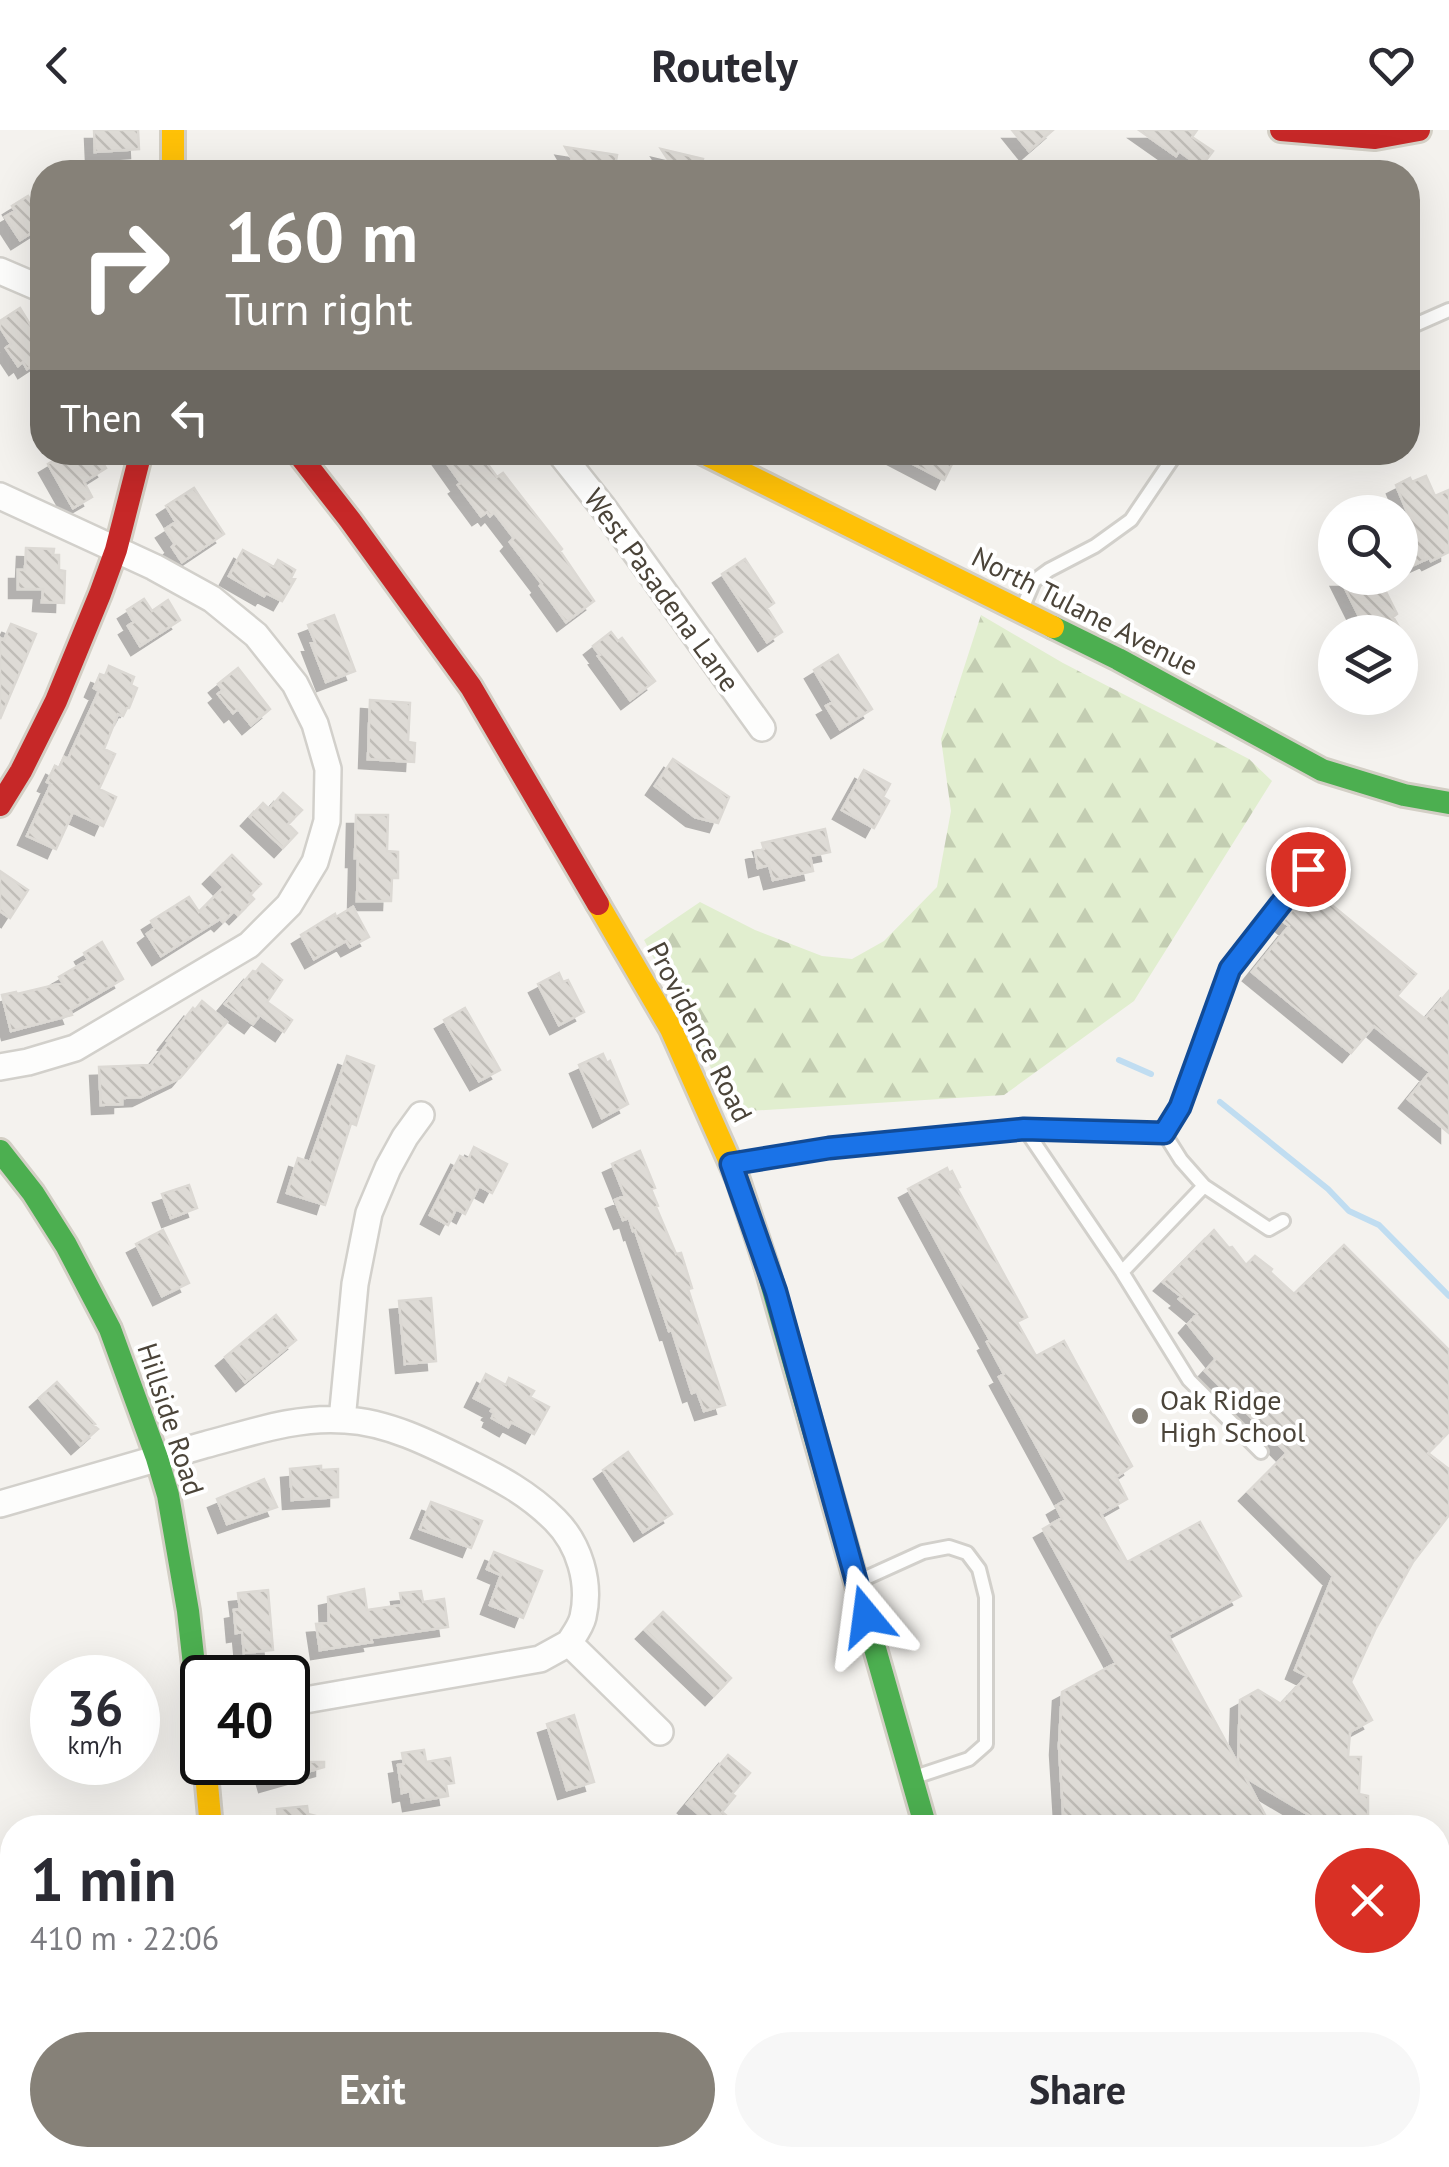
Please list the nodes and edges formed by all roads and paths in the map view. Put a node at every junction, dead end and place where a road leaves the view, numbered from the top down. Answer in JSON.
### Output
{"nodes":[{"id":1,"x":173,"y":130,"type":"edge"},
{"id":2,"x":1280,"y":130,"type":"edge"},
{"id":3,"x":1420,"y":130,"type":"edge"},
{"id":4,"x":174,"y":160,"type":"edge"},
{"id":5,"x":0,"y":271,"type":"edge"},
{"id":6,"x":30,"y":284,"type":"edge"},
{"id":7,"x":1449,"y":310,"type":"edge"},
{"id":8,"x":1420,"y":323,"type":"edge"},
{"id":9,"x":138,"y":465,"type":"edge"},
{"id":10,"x":306,"y":465,"type":"edge"},
{"id":11,"x":570,"y":465,"type":"edge"},
{"id":12,"x":727,"y":465,"type":"edge"},
{"id":13,"x":1168,"y":465,"type":"edge"},
{"id":14,"x":0,"y":496,"type":"edge"},
{"id":15,"x":116,"y":550,"type":"junction"},
{"id":16,"x":1022,"y":611,"type":"junction"},
{"id":17,"x":762,"y":728,"type":"dead end"},
{"id":18,"x":0,"y":804,"type":"edge"},
{"id":19,"x":1449,"y":804,"type":"edge"},
{"id":20,"x":1308,"y":869,"type":"dead end"},
{"id":21,"x":0,"y":1066,"type":"edge"},
{"id":22,"x":421,"y":1116,"type":"dead end"},
{"id":23,"x":1024,"y":1129,"type":"junction"},
{"id":24,"x":1164,"y":1133,"type":"junction"},
{"id":25,"x":0,"y":1151,"type":"edge"},
{"id":26,"x":731,"y":1164,"type":"junction"},
{"id":27,"x":1204,"y":1186,"type":"junction"},
{"id":28,"x":1283,"y":1221,"type":"dead end"},
{"id":29,"x":1122,"y":1272,"type":"junction"},
{"id":30,"x":342,"y":1420,"type":"junction"},
{"id":31,"x":1260,"y":1452,"type":"dead end"},
{"id":32,"x":157,"y":1458,"type":"junction"},
{"id":33,"x":0,"y":1504,"type":"edge"},
{"id":34,"x":856,"y":1582,"type":"junction"},
{"id":35,"x":569,"y":1644,"type":"junction"},
{"id":36,"x":193,"y":1655,"type":"edge"},
{"id":37,"x":310,"y":1699,"type":"edge"},
{"id":38,"x":660,"y":1732,"type":"dead end"},
{"id":39,"x":912,"y":1778,"type":"junction"},
{"id":40,"x":207,"y":1785,"type":"edge"},
{"id":41,"x":210,"y":1815,"type":"edge"},
{"id":42,"x":922,"y":1815,"type":"edge"}],
"edges":[{"from":1,"to":4,"type":"street"},
{"from":2,"to":3,"type":"street"},
{"from":5,"to":6,"type":"street"},
{"from":7,"to":8,"type":"lane"},
{"from":9,"to":15,"type":"street"},
{"from":10,"to":26,"type":"street","name":"Providence Road"},
{"from":11,"to":17,"type":"street","name":"West Pasadena Lane"},
{"from":12,"to":16,"type":"street","name":"North Tulane Avenue"},
{"from":13,"to":16,"type":"lane"},
{"from":14,"to":15,"type":"street"},
{"from":15,"to":18,"type":"street"},
{"from":15,"to":21,"type":"street"},
{"from":16,"to":19,"type":"street","name":"North Tulane Avenue"},
{"from":20,"to":24,"type":"lane"},
{"from":22,"to":30,"type":"street"},
{"from":23,"to":24,"type":"lane"},
{"from":23,"to":26,"type":"lane"},
{"from":23,"to":29,"type":"lane"},
{"from":24,"to":27,"type":"lane"},
{"from":25,"to":32,"type":"street","name":"Hillside Road"},
{"from":26,"to":34,"type":"street","name":"Providence Road"},
{"from":27,"to":28,"type":"lane"},
{"from":27,"to":29,"type":"lane"},
{"from":29,"to":31,"type":"lane"},
{"from":30,"to":32,"type":"street"},
{"from":30,"to":35,"type":"street"},
{"from":32,"to":33,"type":"street"},
{"from":32,"to":36,"type":"street","name":"Hillside Road"},
{"from":34,"to":39,"type":"street","name":"Providence Road"},
{"from":34,"to":39,"type":"lane"},
{"from":35,"to":37,"type":"street"},
{"from":35,"to":38,"type":"street"},
{"from":39,"to":42,"type":"street","name":"Providence Road"},
{"from":40,"to":41,"type":"street"}]}
